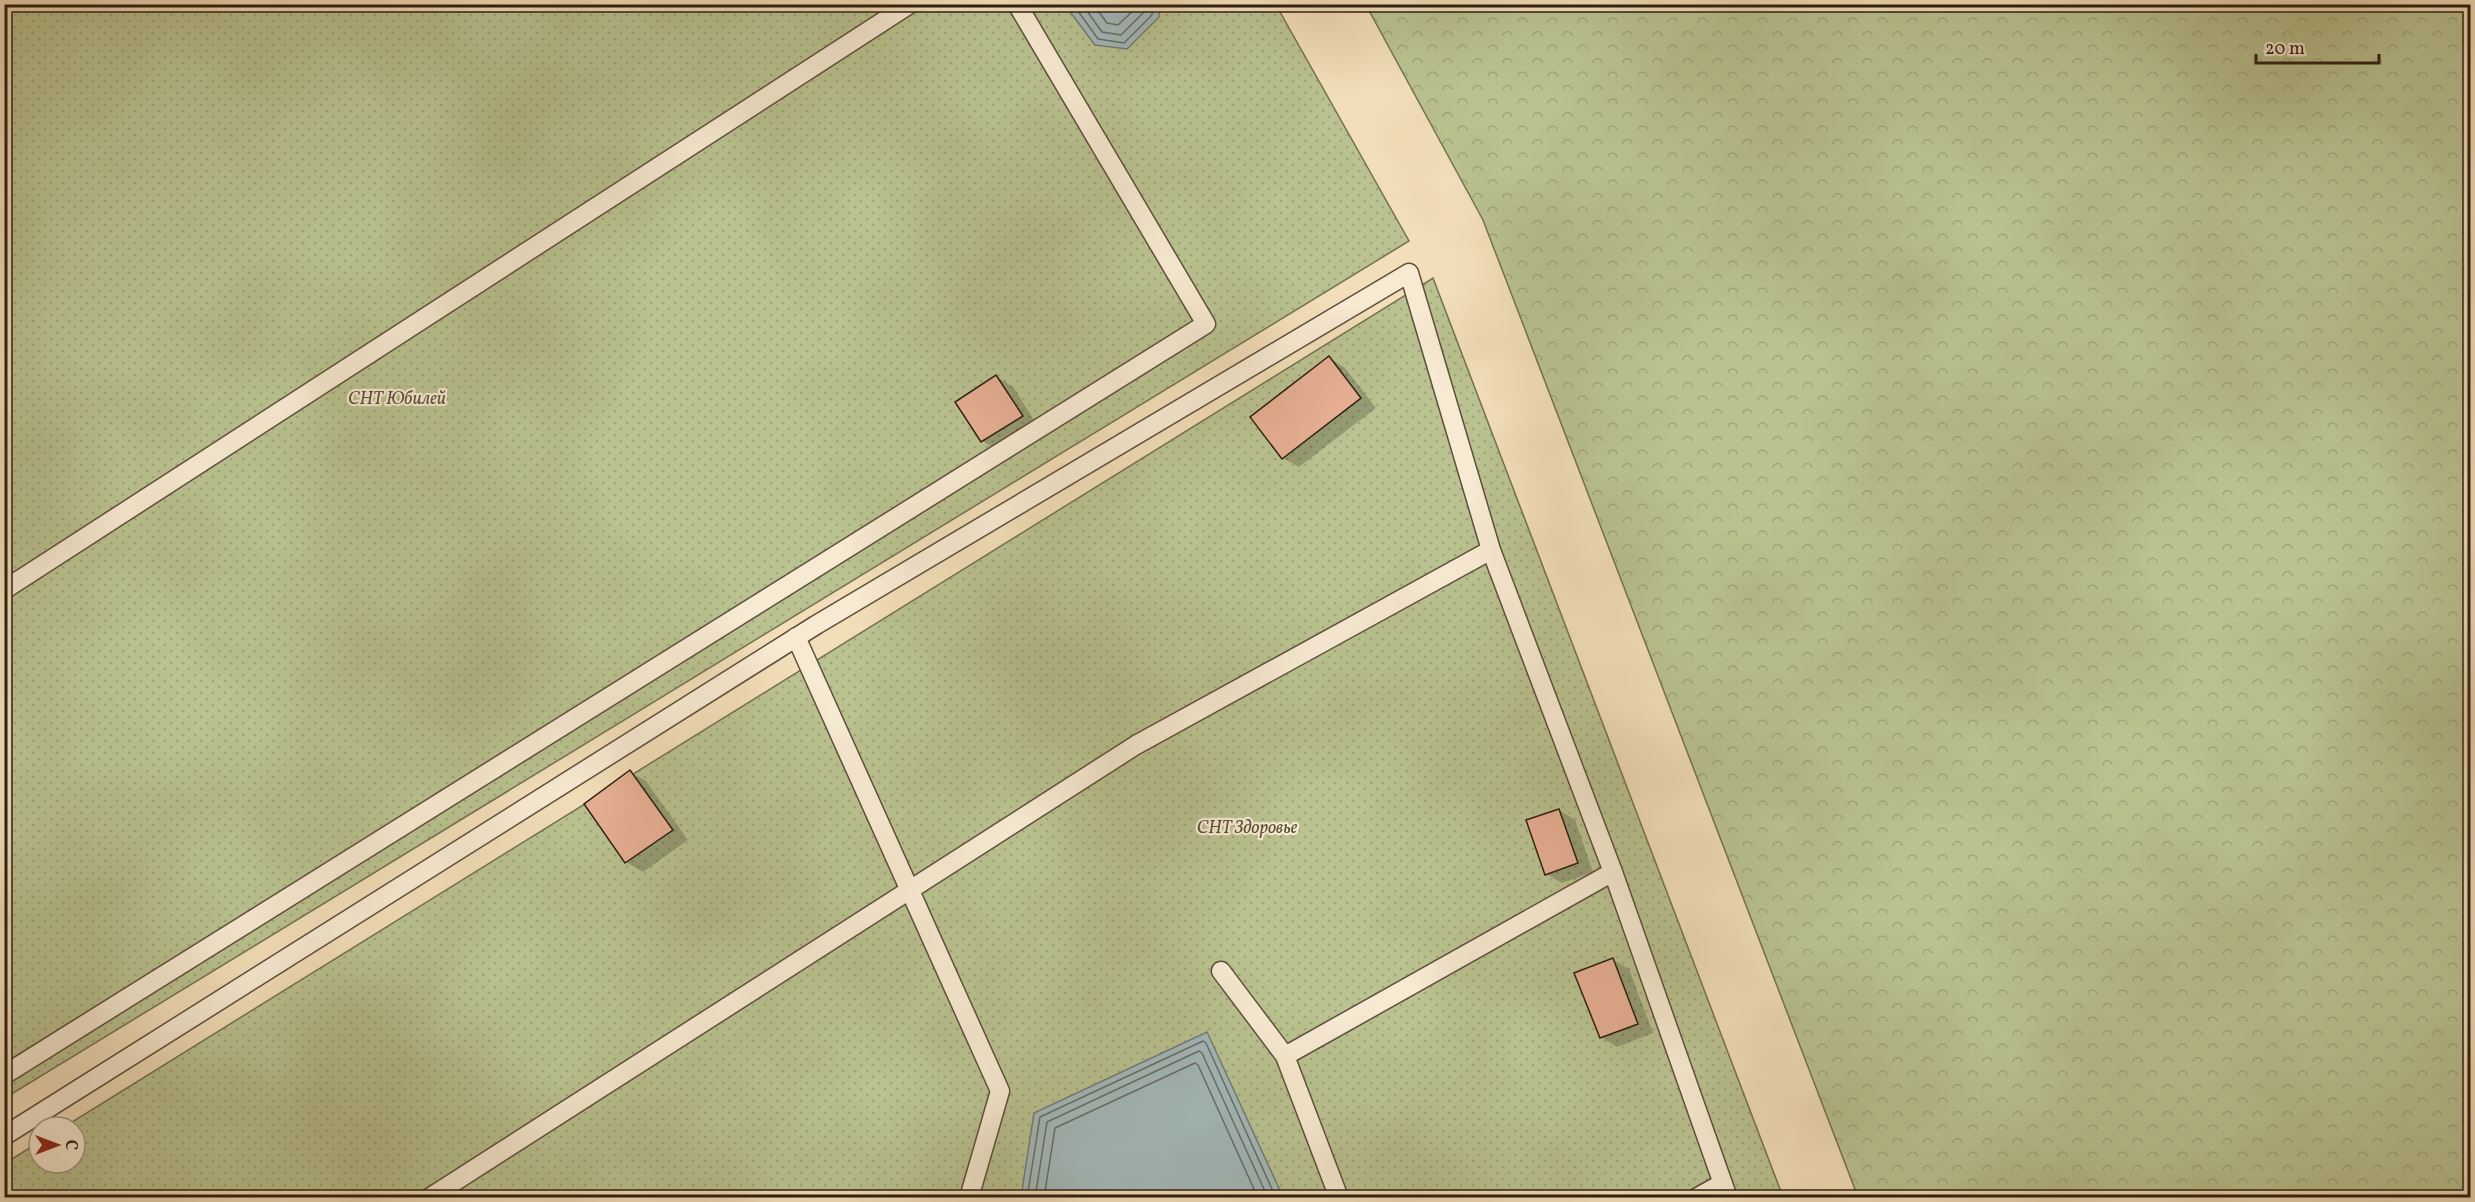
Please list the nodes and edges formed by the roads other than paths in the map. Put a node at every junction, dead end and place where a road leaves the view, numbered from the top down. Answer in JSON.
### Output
{"nodes":[{"id":1,"x":910,"y":4,"type":"edge"},
{"id":2,"x":1017,"y":4,"type":"edge"},
{"id":3,"x":1491,"y":550,"type":"junction"},
{"id":4,"x":4,"y":590,"type":"edge"},
{"id":5,"x":796,"y":637,"type":"junction"},
{"id":6,"x":1613,"y":873,"type":"junction"},
{"id":7,"x":908,"y":890,"type":"junction"},
{"id":8,"x":1221,"y":972,"type":"dead end"},
{"id":9,"x":1285,"y":1056,"type":"junction"},
{"id":10,"x":4,"y":1075,"type":"edge"},
{"id":11,"x":4,"y":1136,"type":"edge"},
{"id":12,"x":1726,"y":1190,"type":"edge"},
{"id":13,"x":429,"y":1197,"type":"edge"},
{"id":14,"x":969,"y":1197,"type":"edge"},
{"id":15,"x":1339,"y":1197,"type":"edge"},
{"id":16,"x":1696,"y":1197,"type":"edge"}],
"edges":[{"from":1,"to":4,"type":"lane"},
{"from":2,"to":10,"type":"lane"},
{"from":3,"to":5,"type":"lane"},
{"from":3,"to":6,"type":"lane"},
{"from":3,"to":7,"type":"lane"},
{"from":5,"to":7,"type":"lane"},
{"from":5,"to":11,"type":"lane"},
{"from":6,"to":9,"type":"lane"},
{"from":6,"to":12,"type":"lane"},
{"from":7,"to":13,"type":"lane"},
{"from":7,"to":14,"type":"lane"},
{"from":8,"to":9,"type":"lane"},
{"from":9,"to":15,"type":"lane"},
{"from":12,"to":16,"type":"lane"}]}
